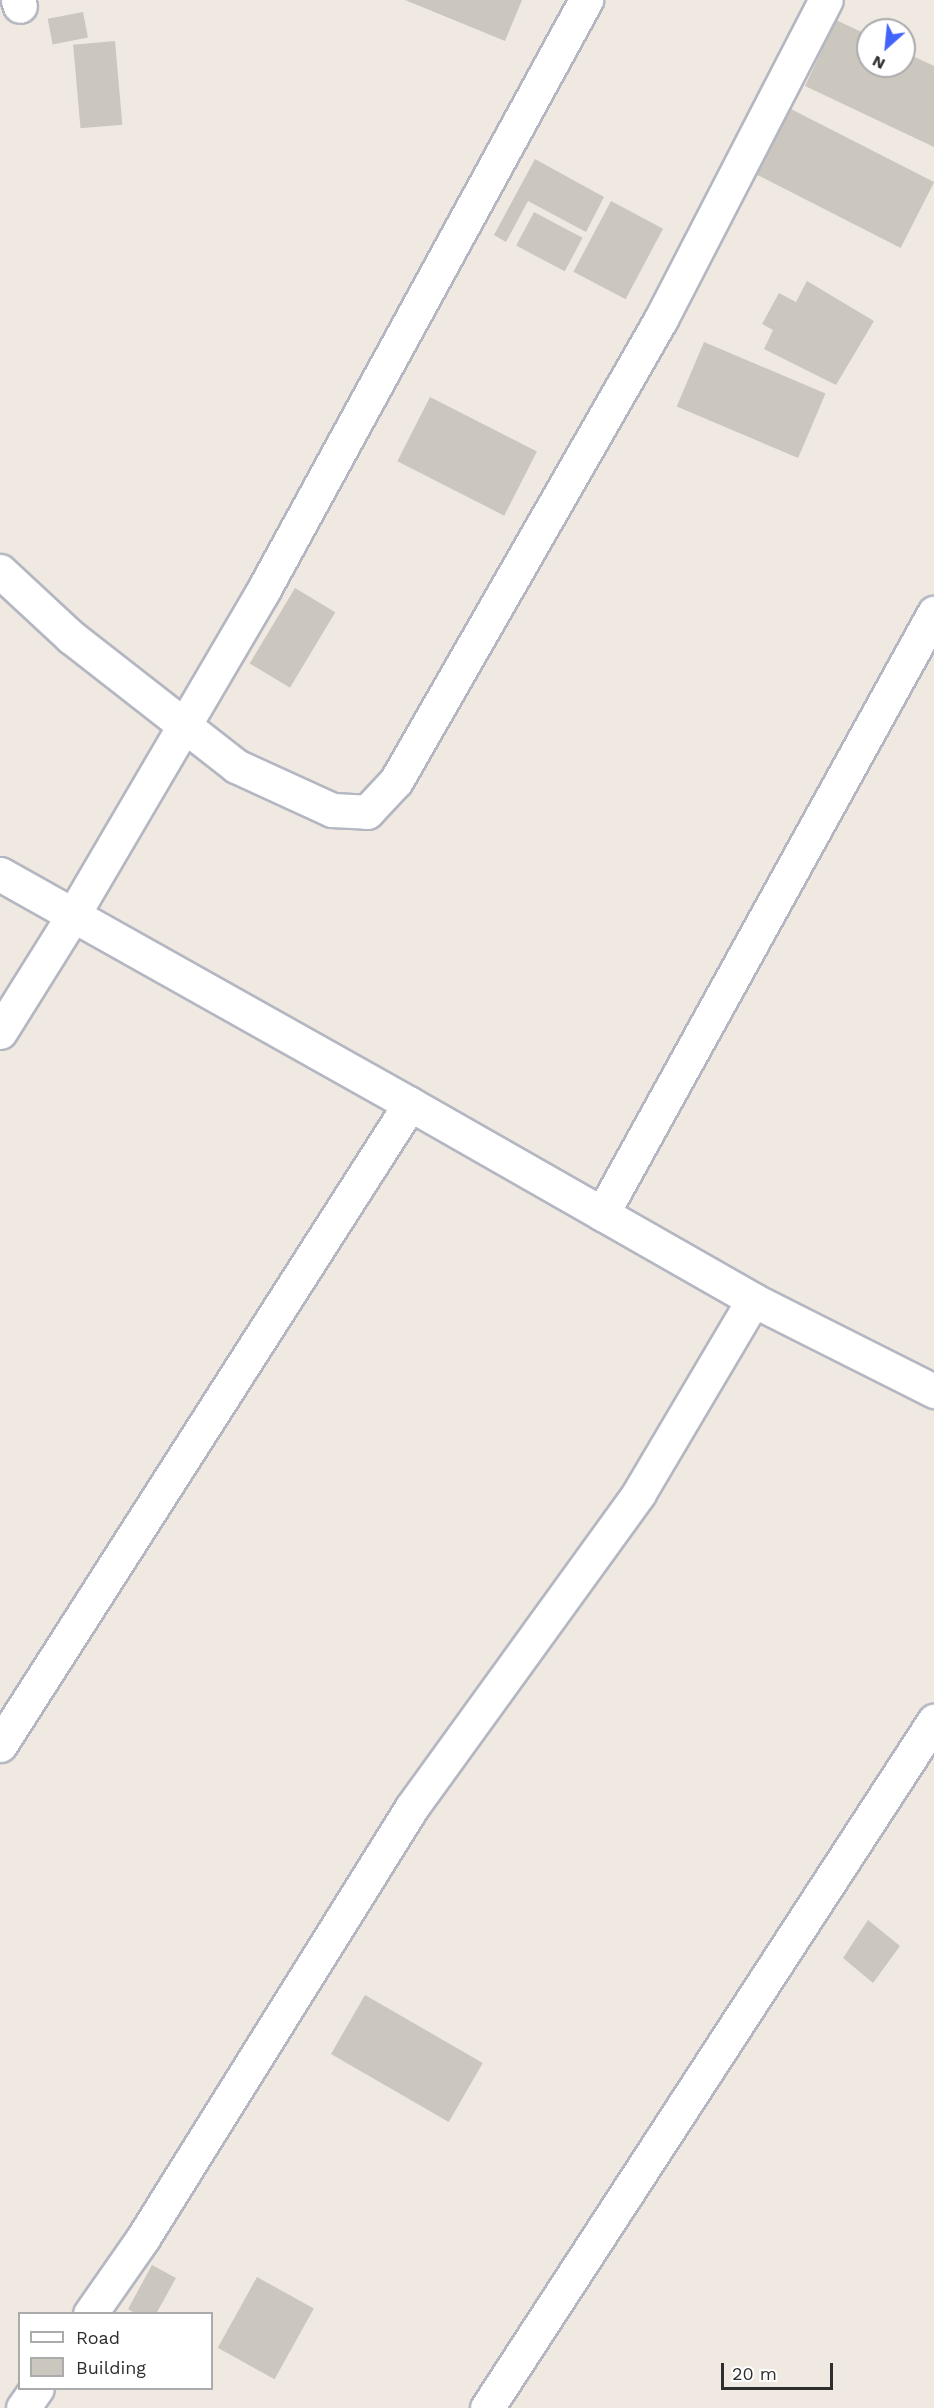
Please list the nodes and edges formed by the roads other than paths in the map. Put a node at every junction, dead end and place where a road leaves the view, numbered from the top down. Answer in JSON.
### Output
{"nodes":[{"id":1,"x":586,"y":0,"type":"edge"},
{"id":2,"x":826,"y":0,"type":"edge"},
{"id":3,"x":0,"y":571,"type":"edge"},
{"id":4,"x":934,"y":613,"type":"edge"},
{"id":5,"x":184,"y":726,"type":"junction"},
{"id":6,"x":0,"y":874,"type":"edge"},
{"id":7,"x":73,"y":915,"type":"junction"},
{"id":8,"x":0,"y":1032,"type":"edge"},
{"id":9,"x":410,"y":1104,"type":"junction"},
{"id":10,"x":602,"y":1214,"type":"junction"},
{"id":11,"x":753,"y":1300,"type":"junction"},
{"id":12,"x":932,"y":1384,"type":"edge"},
{"id":13,"x":934,"y":1721,"type":"edge"},
{"id":14,"x":0,"y":1745,"type":"edge"},
{"id":15,"x":91,"y":2312,"type":"edge"},
{"id":16,"x":36,"y":2390,"type":"edge"},
{"id":17,"x":23,"y":2408,"type":"edge"},
{"id":18,"x":487,"y":2408,"type":"edge"}],
"edges":[{"from":1,"to":5,"type":"street"},
{"from":2,"to":5,"type":"street"},
{"from":3,"to":5,"type":"street"},
{"from":4,"to":10,"type":"street"},
{"from":5,"to":7,"type":"street"},
{"from":6,"to":7,"type":"street"},
{"from":7,"to":8,"type":"street"},
{"from":7,"to":9,"type":"street"},
{"from":9,"to":10,"type":"street"},
{"from":9,"to":14,"type":"street"},
{"from":10,"to":11,"type":"street"},
{"from":11,"to":12,"type":"street"},
{"from":11,"to":15,"type":"street"},
{"from":13,"to":18,"type":"street"},
{"from":16,"to":17,"type":"street"}]}
